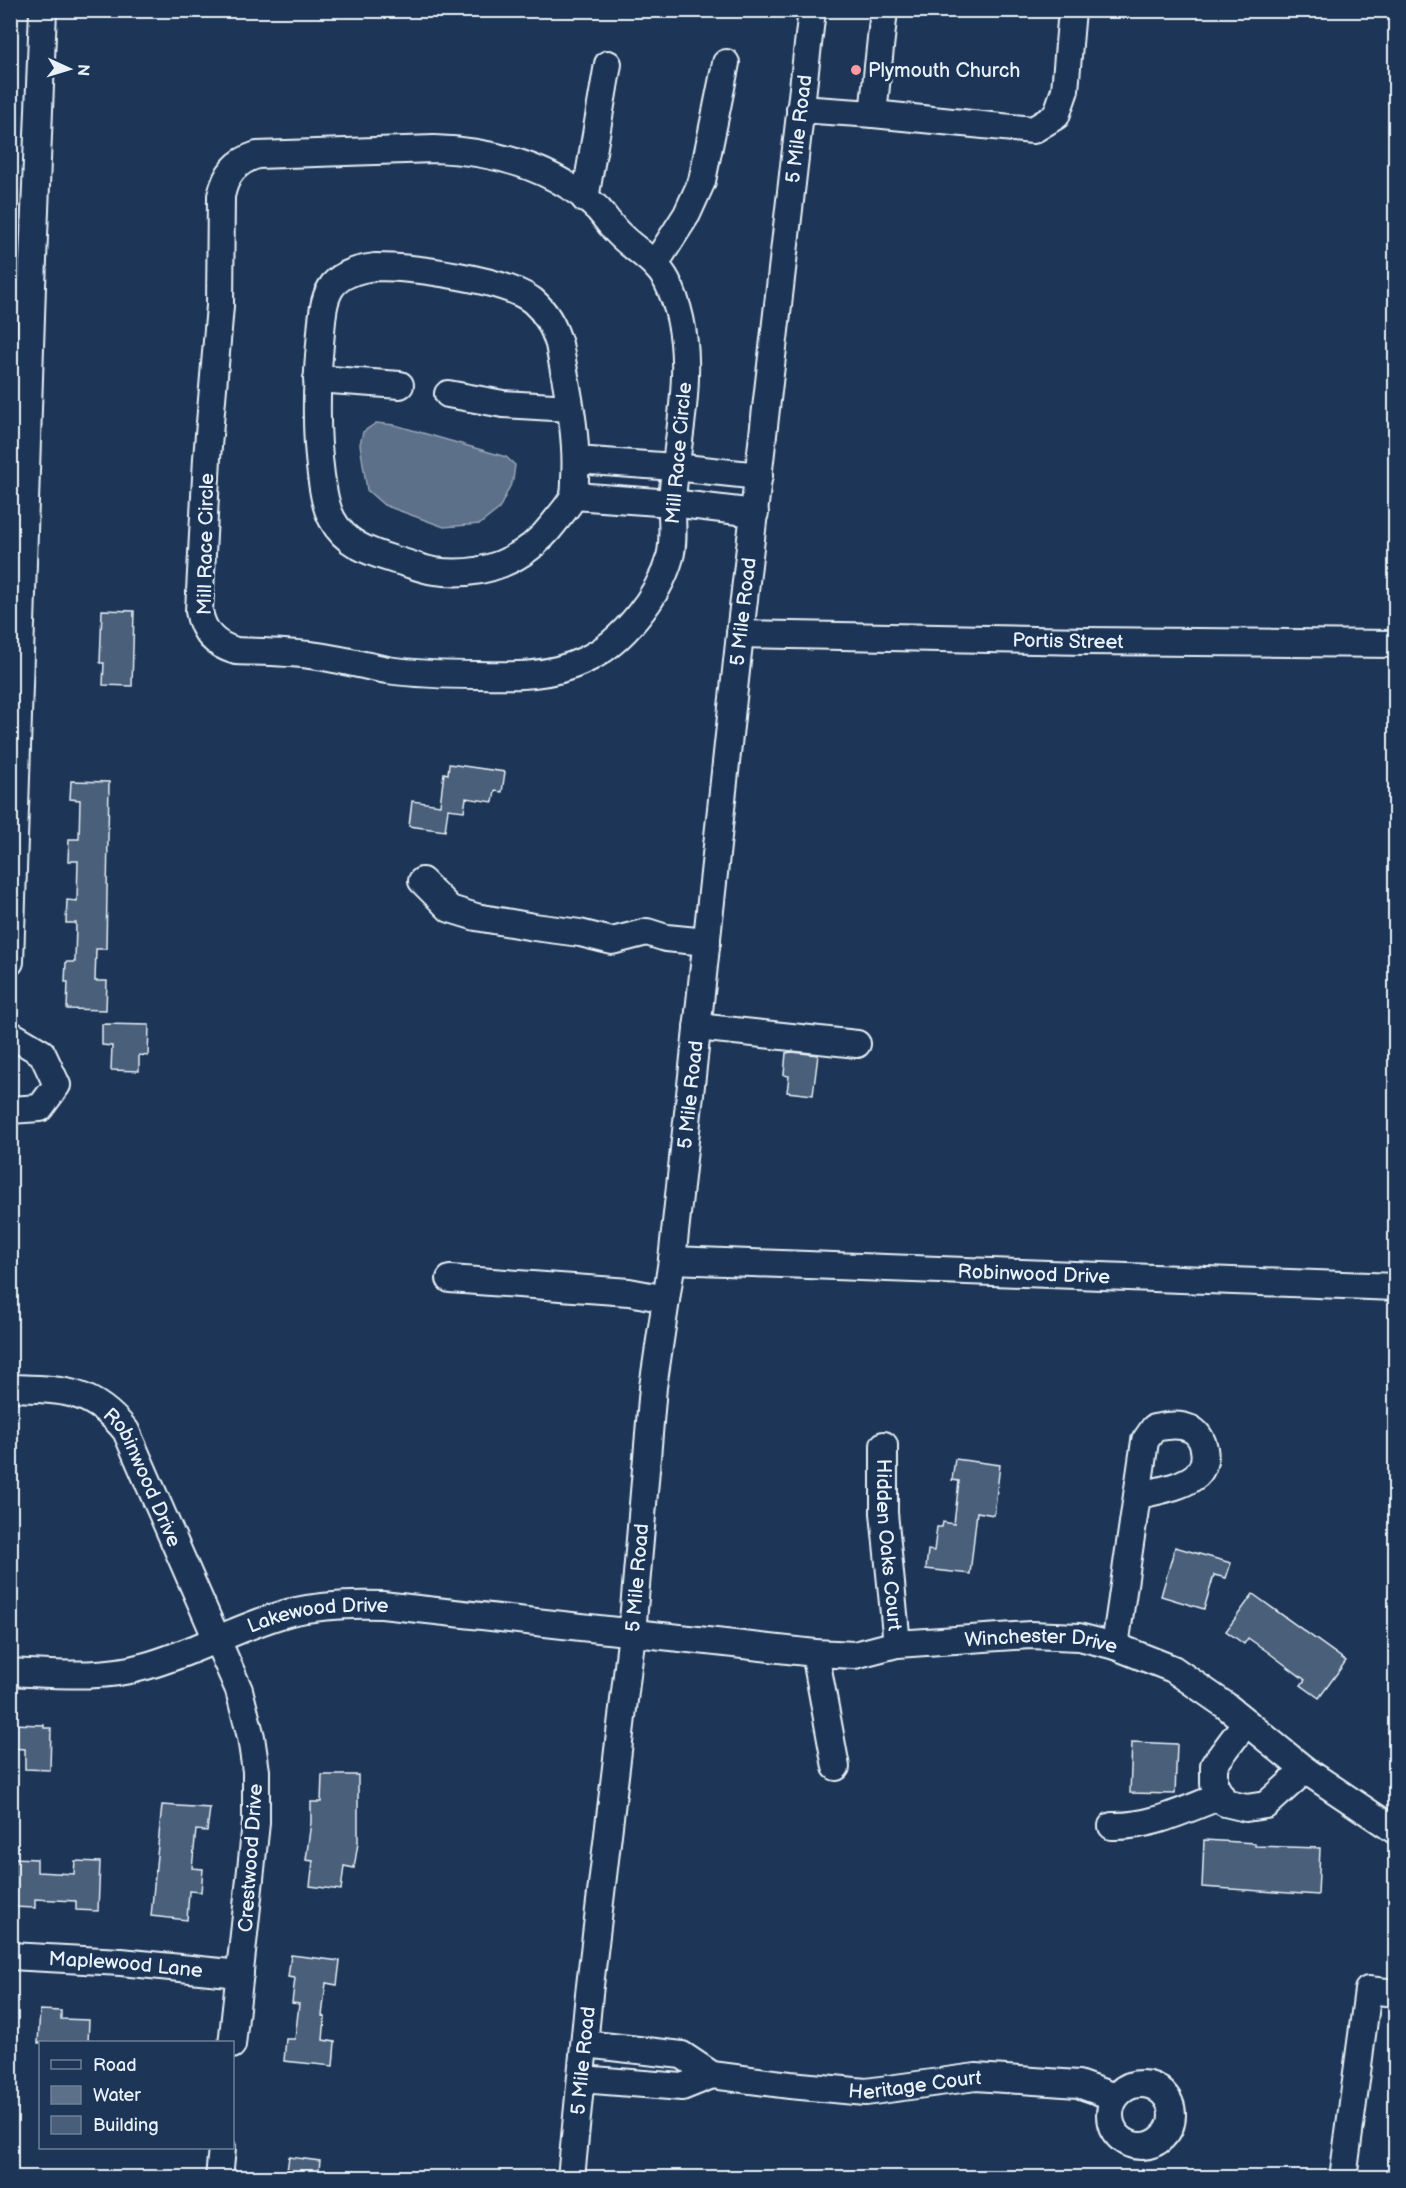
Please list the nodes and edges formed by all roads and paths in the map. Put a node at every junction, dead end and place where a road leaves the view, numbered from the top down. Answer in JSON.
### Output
{"nodes":[{"id":1,"x":44,"y":10,"type":"edge"},
{"id":2,"x":812,"y":10,"type":"edge"},
{"id":3,"x":884,"y":10,"type":"edge"},
{"id":4,"x":1072,"y":10,"type":"edge"},
{"id":5,"x":726,"y":63,"type":"dead end"},
{"id":6,"x":608,"y":64,"type":"dead end"},
{"id":7,"x":800,"y":110,"type":"junction"},
{"id":8,"x":873,"y":114,"type":"junction"},
{"id":9,"x":585,"y":199,"type":"junction"},
{"id":10,"x":655,"y":264,"type":"junction"},
{"id":11,"x":21,"y":285,"type":"edge"},
{"id":12,"x":317,"y":379,"type":"junction"},
{"id":13,"x":400,"y":385,"type":"dead end"},
{"id":14,"x":448,"y":394,"type":"dead end"},
{"id":15,"x":570,"y":408,"type":"junction"},
{"id":16,"x":576,"y":460,"type":"junction"},
{"id":17,"x":675,"y":466,"type":"junction"},
{"id":18,"x":759,"y":476,"type":"junction"},
{"id":19,"x":574,"y":496,"type":"junction"},
{"id":20,"x":672,"y":503,"type":"junction"},
{"id":21,"x":755,"y":513,"type":"junction"},
{"id":22,"x":740,"y":634,"type":"junction"},
{"id":23,"x":1395,"y":644,"type":"edge"},
{"id":24,"x":422,"y":881,"type":"dead end"},
{"id":25,"x":706,"y":942,"type":"junction"},
{"id":26,"x":10,"y":962,"type":"edge"},
{"id":27,"x":697,"y":1027,"type":"junction"},
{"id":28,"x":10,"y":1034,"type":"edge"},
{"id":29,"x":856,"y":1044,"type":"dead end"},
{"id":30,"x":12,"y":1110,"type":"edge"},
{"id":31,"x":672,"y":1260,"type":"junction"},
{"id":32,"x":450,"y":1279,"type":"dead end"},
{"id":33,"x":1395,"y":1287,"type":"edge"},
{"id":34,"x":666,"y":1299,"type":"junction"},
{"id":35,"x":10,"y":1388,"type":"edge"},
{"id":36,"x":884,"y":1445,"type":"dead end"},
{"id":37,"x":1137,"y":1496,"type":"dead end"},
{"id":38,"x":632,"y":1633,"type":"junction"},
{"id":39,"x":218,"y":1640,"type":"junction"},
{"id":40,"x":897,"y":1644,"type":"junction"},
{"id":41,"x":1115,"y":1646,"type":"junction"},
{"id":42,"x":815,"y":1653,"type":"junction"},
{"id":43,"x":10,"y":1672,"type":"edge"},
{"id":44,"x":1246,"y":1722,"type":"junction"},
{"id":45,"x":836,"y":1767,"type":"dead end"},
{"id":46,"x":1305,"y":1770,"type":"junction"},
{"id":47,"x":1221,"y":1796,"type":"junction"},
{"id":48,"x":1112,"y":1826,"type":"dead end"},
{"id":49,"x":1395,"y":1832,"type":"edge"},
{"id":50,"x":10,"y":1956,"type":"edge"},
{"id":51,"x":240,"y":1974,"type":"junction"},
{"id":52,"x":1395,"y":1993,"type":"edge"},
{"id":53,"x":232,"y":2041,"type":"edge"},
{"id":54,"x":585,"y":2044,"type":"junction"},
{"id":55,"x":712,"y":2075,"type":"junction"},
{"id":56,"x":581,"y":2079,"type":"junction"},
{"id":57,"x":1115,"y":2097,"type":"dead end"},
{"id":58,"x":222,"y":2149,"type":"edge"},
{"id":59,"x":219,"y":2178,"type":"edge"},
{"id":60,"x":571,"y":2178,"type":"edge"},
{"id":61,"x":1343,"y":2178,"type":"edge"}],
"edges":[{"from":1,"to":11,"type":"street"},
{"from":2,"to":7,"type":"street","name":"5 Mile Road"},
{"from":3,"to":8,"type":"street"},
{"from":4,"to":8,"type":"street"},
{"from":5,"to":10,"type":"street"},
{"from":6,"to":9,"type":"street"},
{"from":7,"to":8,"type":"street"},
{"from":7,"to":18,"type":"street","name":"5 Mile Road"},
{"from":9,"to":10,"type":"street","name":"Mill Race Circle"},
{"from":9,"to":20,"type":"street","name":"Mill Race Circle"},
{"from":10,"to":17,"type":"street","name":"Mill Race Circle"},
{"from":11,"to":26,"type":"street"},
{"from":12,"to":13,"type":"street"},
{"from":12,"to":15,"type":"street"},
{"from":12,"to":19,"type":"street"},
{"from":14,"to":15,"type":"street"},
{"from":15,"to":16,"type":"street"},
{"from":16,"to":17,"type":"street"},
{"from":16,"to":19,"type":"street"},
{"from":17,"to":18,"type":"street"},
{"from":17,"to":20,"type":"street","name":"Mill Race Circle"},
{"from":18,"to":21,"type":"street","name":"5 Mile Road"},
{"from":19,"to":20,"type":"street"},
{"from":20,"to":21,"type":"street"},
{"from":21,"to":22,"type":"street","name":"5 Mile Road"},
{"from":22,"to":23,"type":"street","name":"Portis Street"},
{"from":22,"to":25,"type":"street","name":"5 Mile Road"},
{"from":24,"to":25,"type":"street"},
{"from":25,"to":27,"type":"street","name":"5 Mile Road"},
{"from":27,"to":29,"type":"street"},
{"from":27,"to":31,"type":"street","name":"5 Mile Road"},
{"from":28,"to":30,"type":"street"},
{"from":31,"to":33,"type":"street","name":"Robinwood Drive"},
{"from":31,"to":34,"type":"street","name":"5 Mile Road"},
{"from":32,"to":34,"type":"street"},
{"from":34,"to":38,"type":"street","name":"5 Mile Road"},
{"from":35,"to":39,"type":"street","name":"Robinwood Drive"},
{"from":36,"to":40,"type":"street","name":"Hidden Oaks Court"},
{"from":37,"to":41,"type":"street"},
{"from":38,"to":39,"type":"street","name":"Lakewood Drive"},
{"from":38,"to":42,"type":"street","name":"Winchester Drive"},
{"from":38,"to":54,"type":"street","name":"5 Mile Road"},
{"from":39,"to":43,"type":"street","name":"Lakewood Drive"},
{"from":39,"to":51,"type":"street","name":"Crestwood Drive"},
{"from":40,"to":41,"type":"street","name":"Winchester Drive"},
{"from":40,"to":42,"type":"street","name":"Winchester Drive"},
{"from":41,"to":44,"type":"street","name":"Winchester Drive"},
{"from":42,"to":45,"type":"street"},
{"from":44,"to":46,"type":"street","name":"Winchester Drive"},
{"from":44,"to":47,"type":"street"},
{"from":46,"to":47,"type":"street"},
{"from":46,"to":49,"type":"street","name":"Winchester Drive"},
{"from":47,"to":48,"type":"street"},
{"from":50,"to":51,"type":"street","name":"Maplewood Lane"},
{"from":51,"to":53,"type":"street","name":"Crestwood Drive"},
{"from":52,"to":61,"type":"street"},
{"from":54,"to":55,"type":"street","name":"Heritage Court"},
{"from":54,"to":56,"type":"street","name":"5 Mile Road"},
{"from":55,"to":56,"type":"street","name":"Heritage Court"},
{"from":55,"to":57,"type":"street","name":"Heritage Court"},
{"from":56,"to":60,"type":"street","name":"5 Mile Road"},
{"from":58,"to":59,"type":"street"}]}
